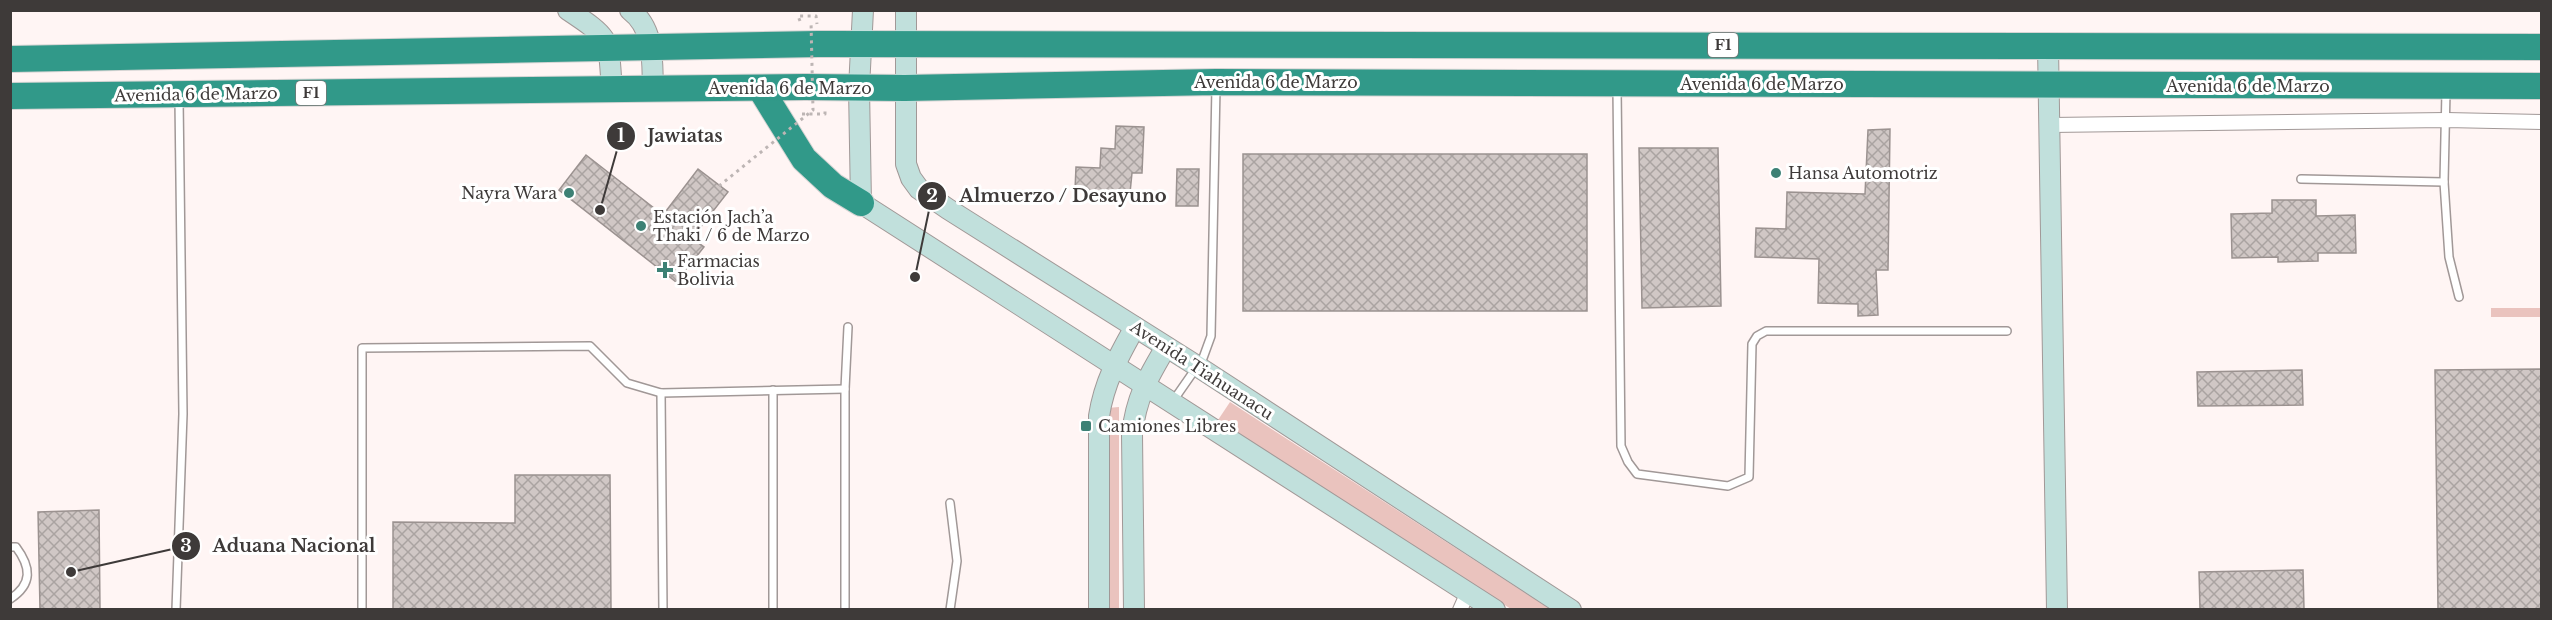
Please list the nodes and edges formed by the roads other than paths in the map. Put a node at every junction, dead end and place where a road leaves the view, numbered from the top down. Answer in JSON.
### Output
{"nodes":[{"id":1,"x":568,"y":10,"type":"edge"},
{"id":2,"x":630,"y":10,"type":"edge"},
{"id":3,"x":863,"y":10,"type":"edge"},
{"id":4,"x":906,"y":10,"type":"edge"},
{"id":5,"x":861,"y":44,"type":"junction"},
{"id":6,"x":905,"y":44,"type":"junction"},
{"id":7,"x":2048,"y":46,"type":"junction"},
{"id":8,"x":2541,"y":47,"type":"edge"},
{"id":9,"x":651,"y":48,"type":"junction"},
{"id":10,"x":609,"y":49,"type":"junction"},
{"id":11,"x":10,"y":58,"type":"edge"},
{"id":12,"x":1216,"y":82,"type":"junction"},
{"id":13,"x":1617,"y":83,"type":"junction"},
{"id":14,"x":2050,"y":85,"type":"junction"},
{"id":15,"x":2445,"y":86,"type":"junction"},
{"id":16,"x":2541,"y":86,"type":"edge"},
{"id":17,"x":760,"y":88,"type":"junction"},
{"id":18,"x":859,"y":88,"type":"junction"},
{"id":19,"x":905,"y":88,"type":"junction"},
{"id":20,"x":653,"y":89,"type":"junction"},
{"id":21,"x":612,"y":90,"type":"junction"},
{"id":22,"x":179,"y":94,"type":"junction"},
{"id":23,"x":10,"y":96,"type":"edge"},
{"id":24,"x":2446,"y":120,"type":"junction"},
{"id":25,"x":2541,"y":122,"type":"edge"},
{"id":26,"x":2050,"y":125,"type":"junction"},
{"id":27,"x":2301,"y":178,"type":"dead end"},
{"id":28,"x":2444,"y":182,"type":"junction"},
{"id":29,"x":861,"y":203,"type":"junction"},
{"id":30,"x":2459,"y":297,"type":"dead end"},
{"id":31,"x":848,"y":327,"type":"dead end"},
{"id":32,"x":1135,"y":327,"type":"junction"},
{"id":33,"x":2007,"y":331,"type":"dead end"},
{"id":34,"x":1166,"y":347,"type":"junction"},
{"id":35,"x":1113,"y":365,"type":"junction"},
{"id":36,"x":1197,"y":366,"type":"junction"},
{"id":37,"x":1145,"y":384,"type":"junction"},
{"id":38,"x":845,"y":389,"type":"junction"},
{"id":39,"x":773,"y":390,"type":"junction"},
{"id":40,"x":660,"y":393,"type":"junction"},
{"id":41,"x":1173,"y":402,"type":"junction"},
{"id":42,"x":950,"y":503,"type":"dead end"},
{"id":43,"x":10,"y":547,"type":"edge"},
{"id":44,"x":10,"y":599,"type":"edge"},
{"id":45,"x":1464,"y":601,"type":"edge"},
{"id":46,"x":176,"y":609,"type":"edge"},
{"id":47,"x":362,"y":609,"type":"edge"},
{"id":48,"x":663,"y":609,"type":"edge"},
{"id":49,"x":773,"y":609,"type":"edge"},
{"id":50,"x":845,"y":609,"type":"edge"},
{"id":51,"x":950,"y":609,"type":"edge"},
{"id":52,"x":1099,"y":609,"type":"edge"},
{"id":53,"x":1134,"y":609,"type":"edge"},
{"id":54,"x":1495,"y":609,"type":"edge"},
{"id":55,"x":1571,"y":609,"type":"edge"},
{"id":56,"x":2057,"y":609,"type":"edge"}],
"edges":[{"from":1,"to":10,"type":"main road"},
{"from":2,"to":9,"type":"main road"},
{"from":3,"to":5,"type":"main road"},
{"from":4,"to":6,"type":"main road","name":"Avenida Tiahuanacu"},
{"from":5,"to":6,"type":"highway","number":"F1"},
{"from":5,"to":9,"type":"highway","number":"F1"},
{"from":5,"to":18,"type":"main road"},
{"from":6,"to":7,"type":"highway","number":"F1"},
{"from":6,"to":19,"type":"main road","name":"Avenida Tiahuanacu"},
{"from":7,"to":8,"type":"highway","number":"F1"},
{"from":7,"to":14,"type":"main road"},
{"from":9,"to":10,"type":"highway","number":"F1"},
{"from":9,"to":20,"type":"main road"},
{"from":10,"to":11,"type":"highway","number":"F1"},
{"from":10,"to":21,"type":"main road"},
{"from":12,"to":13,"type":"highway","name":"Avenida 6 de Marzo","number":"F1"},
{"from":12,"to":19,"type":"highway","name":"Avenida 6 de Marzo","number":"F1"},
{"from":12,"to":36,"type":"lane"},
{"from":13,"to":14,"type":"highway","name":"Avenida 6 de Marzo","number":"F1"},
{"from":13,"to":33,"type":"lane"},
{"from":14,"to":15,"type":"highway","name":"Avenida 6 de Marzo","number":"F1"},
{"from":14,"to":26,"type":"main road"},
{"from":15,"to":16,"type":"highway","name":"Avenida 6 de Marzo","number":"F1"},
{"from":15,"to":24,"type":"lane"},
{"from":17,"to":18,"type":"highway","name":"Avenida 6 de Marzo","number":"F1"},
{"from":17,"to":20,"type":"highway","name":"Avenida 6 de Marzo","number":"F1"},
{"from":17,"to":29,"type":"highway"},
{"from":18,"to":19,"type":"highway","name":"Avenida 6 de Marzo","number":"F1"},
{"from":18,"to":29,"type":"main road"},
{"from":19,"to":32,"type":"main road","name":"Avenida Tiahuanacu"},
{"from":20,"to":21,"type":"highway","name":"Avenida 6 de Marzo","number":"F1"},
{"from":21,"to":22,"type":"highway","name":"Avenida 6 de Marzo","number":"F1"},
{"from":22,"to":23,"type":"highway","name":"Avenida 6 de Marzo","number":"F1"},
{"from":22,"to":46,"type":"lane"},
{"from":24,"to":25,"type":"street"},
{"from":24,"to":26,"type":"street"},
{"from":24,"to":28,"type":"lane"},
{"from":26,"to":56,"type":"main road"},
{"from":27,"to":28,"type":"lane"},
{"from":28,"to":30,"type":"lane"},
{"from":29,"to":35,"type":"main road"},
{"from":31,"to":38,"type":"lane"},
{"from":32,"to":34,"type":"main road","name":"Avenida Tiahuanacu"},
{"from":32,"to":35,"type":"main road"},
{"from":34,"to":36,"type":"main road","name":"Avenida Tiahuanacu"},
{"from":34,"to":37,"type":"main road"},
{"from":35,"to":37,"type":"main road"},
{"from":35,"to":52,"type":"main road"},
{"from":36,"to":41,"type":"lane"},
{"from":36,"to":55,"type":"main road","name":"Avenida Tiahuanacu"},
{"from":37,"to":41,"type":"main road"},
{"from":37,"to":53,"type":"main road"},
{"from":38,"to":39,"type":"lane"},
{"from":38,"to":50,"type":"lane"},
{"from":39,"to":40,"type":"lane"},
{"from":39,"to":49,"type":"lane"},
{"from":40,"to":47,"type":"lane"},
{"from":40,"to":48,"type":"lane"},
{"from":41,"to":45,"type":"main road"},
{"from":42,"to":51,"type":"lane"},
{"from":43,"to":44,"type":"lane"},
{"from":45,"to":54,"type":"main road"}]}
